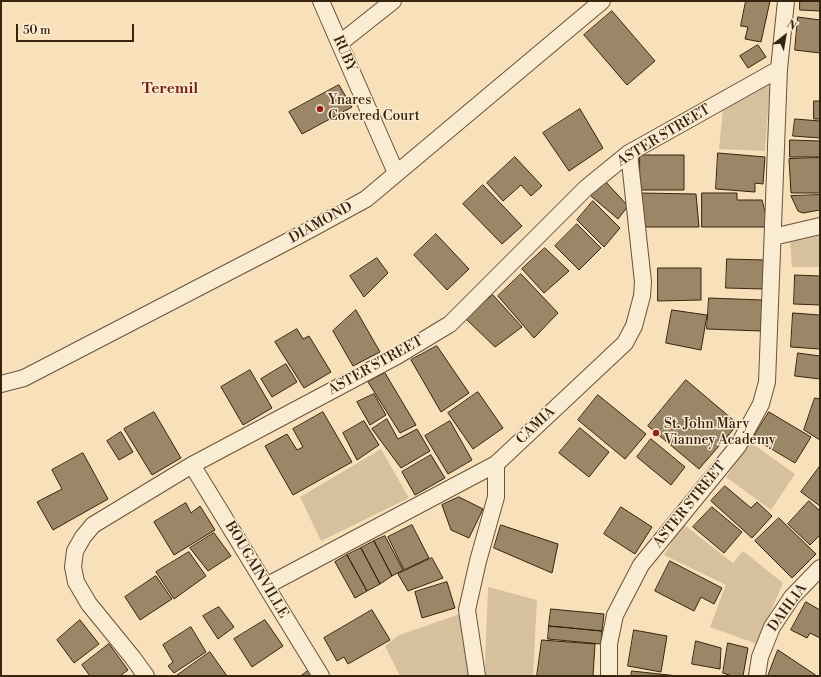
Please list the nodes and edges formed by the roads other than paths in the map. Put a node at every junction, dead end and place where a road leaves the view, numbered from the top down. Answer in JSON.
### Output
{"nodes":[{"id":1,"x":321,"y":1,"type":"edge"},
{"id":2,"x":393,"y":1,"type":"edge"},
{"id":3,"x":602,"y":1,"type":"edge"},
{"id":4,"x":786,"y":1,"type":"edge"},
{"id":5,"x":340,"y":43,"type":"junction"},
{"id":6,"x":778,"y":69,"type":"junction"},
{"id":7,"x":629,"y":153,"type":"junction"},
{"id":8,"x":396,"y":173,"type":"junction"},
{"id":9,"x":820,"y":226,"type":"edge"},
{"id":10,"x":773,"y":237,"type":"junction"},
{"id":11,"x":1,"y":384,"type":"edge"},
{"id":12,"x":496,"y":464,"type":"junction"},
{"id":13,"x":192,"y":465,"type":"junction"},
{"id":14,"x":820,"y":568,"type":"edge"},
{"id":15,"x":266,"y":586,"type":"junction"},
{"id":16,"x":146,"y":676,"type":"edge"},
{"id":17,"x":321,"y":676,"type":"edge"},
{"id":18,"x":477,"y":676,"type":"edge"},
{"id":19,"x":609,"y":676,"type":"edge"},
{"id":20,"x":757,"y":676,"type":"edge"}],
"edges":[{"from":1,"to":5,"type":"street","name":"RUBY"},
{"from":2,"to":5,"type":"street"},
{"from":3,"to":8,"type":"street","name":"DIAMOND"},
{"from":4,"to":6,"type":"street","name":"ASTER STREET"},
{"from":5,"to":8,"type":"street","name":"RUBY"},
{"from":6,"to":7,"type":"street","name":"ASTER STREET"},
{"from":6,"to":10,"type":"street","name":"ASTER STREET"},
{"from":7,"to":12,"type":"street","name":"CAMIA"},
{"from":7,"to":13,"type":"street","name":"ASTER STREET"},
{"from":8,"to":11,"type":"street","name":"DIAMOND"},
{"from":9,"to":10,"type":"street"},
{"from":10,"to":19,"type":"street","name":"ASTER STREET"},
{"from":12,"to":15,"type":"street","name":"CAMIA"},
{"from":12,"to":18,"type":"street"},
{"from":13,"to":15,"type":"street","name":"BOUGAINVILLE"},
{"from":13,"to":16,"type":"street","name":"ASTER STREET"},
{"from":14,"to":20,"type":"street","name":"DAHLIA"},
{"from":15,"to":17,"type":"street","name":"BOUGAINVILLE"}]}
